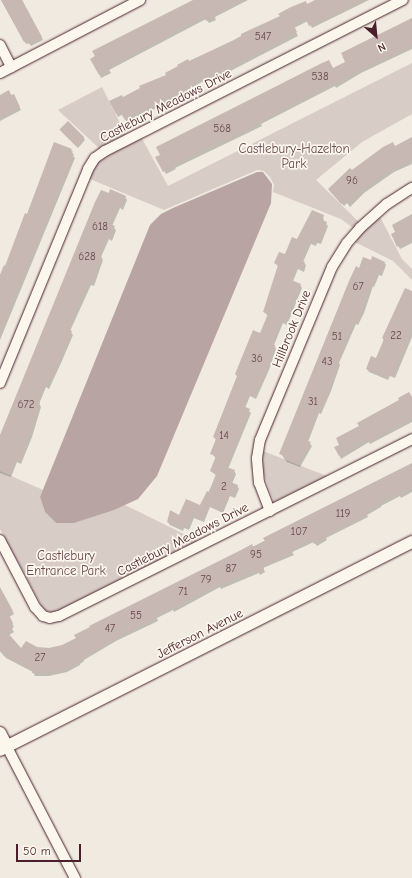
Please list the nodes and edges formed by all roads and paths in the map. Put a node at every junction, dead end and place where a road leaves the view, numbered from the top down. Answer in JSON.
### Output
{"nodes":[{"id":1,"x":140,"y":0,"type":"edge"},
{"id":2,"x":403,"y":0,"type":"edge"},
{"id":3,"x":0,"y":45,"type":"edge"},
{"id":4,"x":11,"y":67,"type":"junction"},
{"id":5,"x":0,"y":73,"type":"edge"},
{"id":6,"x":412,"y":188,"type":"edge"},
{"id":7,"x":0,"y":383,"type":"edge"},
{"id":8,"x":412,"y":439,"type":"edge"},
{"id":9,"x":270,"y":511,"type":"junction"},
{"id":10,"x":412,"y":542,"type":"edge"},
{"id":11,"x":1,"y":545,"type":"edge"},
{"id":12,"x":0,"y":733,"type":"edge"},
{"id":13,"x":4,"y":749,"type":"edge"},
{"id":14,"x":75,"y":878,"type":"edge"}],
"edges":[{"from":1,"to":4,"type":"street"},
{"from":2,"to":7,"type":"street","name":"Castlebury Meadows Drive"},
{"from":3,"to":4,"type":"street"},
{"from":4,"to":5,"type":"street"},
{"from":6,"to":9,"type":"street","name":"Hillbrook Drive"},
{"from":8,"to":9,"type":"street","name":"Castlebury Meadows Drive"},
{"from":9,"to":11,"type":"street","name":"Castlebury Meadows Drive"},
{"from":10,"to":13,"type":"street","name":"Jefferson Avenue"},
{"from":12,"to":13,"type":"street"},
{"from":13,"to":14,"type":"street"}]}
